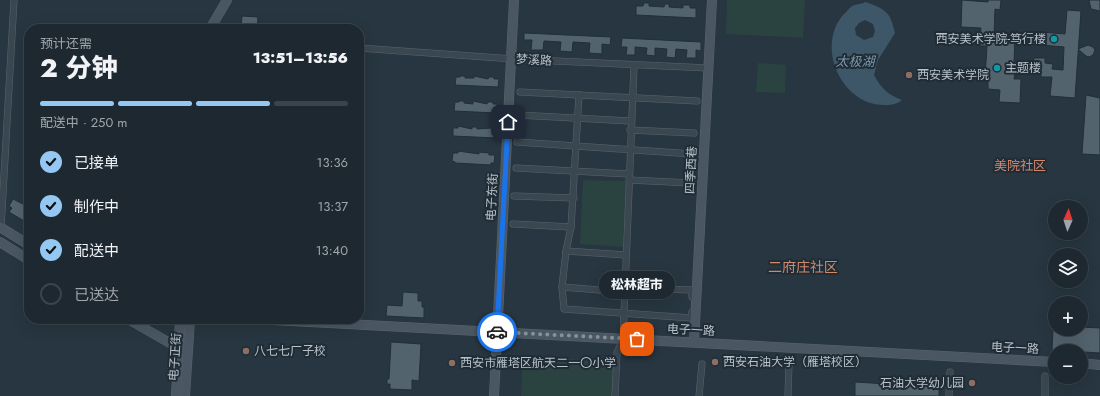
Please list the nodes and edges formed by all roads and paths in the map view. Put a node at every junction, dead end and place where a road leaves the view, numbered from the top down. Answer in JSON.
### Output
{"nodes":[{"id":1,"x":14,"y":0,"type":"edge"},
{"id":2,"x":220,"y":0,"type":"edge"},
{"id":3,"x":227,"y":0,"type":"edge"},
{"id":4,"x":514,"y":0,"type":"edge"},
{"id":5,"x":712,"y":0,"type":"edge"},
{"id":6,"x":206,"y":24,"type":"edge"},
{"id":7,"x":213,"y":24,"type":"edge"},
{"id":8,"x":364,"y":48,"type":"edge"},
{"id":9,"x":512,"y":59,"type":"junction"},
{"id":10,"x":634,"y":66,"type":"junction"},
{"id":11,"x":708,"y":68,"type":"junction"},
{"id":12,"x":520,"y":92,"type":"dead end"},
{"id":13,"x":580,"y":95,"type":"junction"},
{"id":14,"x":632,"y":98,"type":"junction"},
{"id":15,"x":697,"y":101,"type":"dead end"},
{"id":16,"x":518,"y":115,"type":"dead end"},
{"id":17,"x":578,"y":118,"type":"junction"},
{"id":18,"x":630,"y":121,"type":"junction"},
{"id":19,"x":630,"y":130,"type":"junction"},
{"id":20,"x":694,"y":133,"type":"dead end"},
{"id":21,"x":516,"y":142,"type":"dead end"},
{"id":22,"x":577,"y":146,"type":"junction"},
{"id":23,"x":630,"y":149,"type":"junction"},
{"id":24,"x":694,"y":154,"type":"dead end"},
{"id":25,"x":516,"y":168,"type":"dead end"},
{"id":26,"x":575,"y":172,"type":"junction"},
{"id":27,"x":629,"y":177,"type":"junction"},
{"id":28,"x":692,"y":183,"type":"dead end"},
{"id":29,"x":514,"y":196,"type":"dead end"},
{"id":30,"x":574,"y":198,"type":"junction"},
{"id":31,"x":512,"y":224,"type":"dead end"},
{"id":32,"x":571,"y":227,"type":"junction"},
{"id":33,"x":1,"y":228,"type":"edge"},
{"id":34,"x":0,"y":242,"type":"edge"},
{"id":35,"x":24,"y":242,"type":"edge"},
{"id":36,"x":566,"y":251,"type":"junction"},
{"id":37,"x":626,"y":255,"type":"junction"},
{"id":38,"x":24,"y":257,"type":"edge"},
{"id":39,"x":562,"y":287,"type":"junction"},
{"id":40,"x":625,"y":290,"type":"junction"},
{"id":41,"x":623,"y":312,"type":"junction"},
{"id":42,"x":137,"y":324,"type":"edge"},
{"id":43,"x":180,"y":324,"type":"edge"},
{"id":44,"x":190,"y":324,"type":"edge"},
{"id":45,"x":347,"y":324,"type":"edge"},
{"id":46,"x":497,"y":332,"type":"junction"},
{"id":47,"x":623,"y":339,"type":"junction"},
{"id":48,"x":694,"y":342,"type":"junction"},
{"id":49,"x":178,"y":348,"type":"junction"},
{"id":50,"x":187,"y":353,"type":"junction"},
{"id":51,"x":1048,"y":362,"type":"edge"},
{"id":52,"x":789,"y":363,"type":"dead end"},
{"id":53,"x":702,"y":364,"type":"dead end"},
{"id":54,"x":1088,"y":364,"type":"edge"},
{"id":55,"x":1100,"y":365,"type":"edge"},
{"id":56,"x":950,"y":372,"type":"dead end"},
{"id":57,"x":1045,"y":376,"type":"dead end"},
{"id":58,"x":176,"y":396,"type":"edge"},
{"id":59,"x":185,"y":396,"type":"edge"},
{"id":60,"x":494,"y":396,"type":"edge"},
{"id":61,"x":615,"y":396,"type":"edge"},
{"id":62,"x":699,"y":396,"type":"edge"},
{"id":63,"x":788,"y":396,"type":"edge"},
{"id":64,"x":949,"y":396,"type":"edge"},
{"id":65,"x":1044,"y":396,"type":"edge"}],
"edges":[{"from":1,"to":33,"type":"street"},
{"from":2,"to":6,"type":"street"},
{"from":3,"to":7,"type":"street"},
{"from":4,"to":9,"type":"street","name":"电子东街"},
{"from":5,"to":11,"type":"street","name":"四季西巷"},
{"from":8,"to":9,"type":"street","name":"梦溪路"},
{"from":9,"to":10,"type":"street","name":"梦溪路"},
{"from":9,"to":46,"type":"street","name":"电子东街"},
{"from":10,"to":11,"type":"street","name":"梦溪路"},
{"from":10,"to":14,"type":"street"},
{"from":11,"to":48,"type":"street","name":"四季西巷"},
{"from":12,"to":13,"type":"street"},
{"from":13,"to":14,"type":"street"},
{"from":13,"to":17,"type":"street"},
{"from":14,"to":15,"type":"street"},
{"from":14,"to":18,"type":"street"},
{"from":16,"to":17,"type":"street"},
{"from":17,"to":18,"type":"street"},
{"from":17,"to":22,"type":"street"},
{"from":18,"to":19,"type":"street"},
{"from":19,"to":20,"type":"street"},
{"from":19,"to":23,"type":"street"},
{"from":21,"to":22,"type":"street"},
{"from":22,"to":23,"type":"street"},
{"from":22,"to":26,"type":"street"},
{"from":23,"to":24,"type":"street"},
{"from":23,"to":27,"type":"street"},
{"from":25,"to":26,"type":"street"},
{"from":26,"to":27,"type":"street"},
{"from":26,"to":30,"type":"street"},
{"from":27,"to":28,"type":"street"},
{"from":27,"to":37,"type":"street"},
{"from":29,"to":30,"type":"street"},
{"from":30,"to":32,"type":"street"},
{"from":31,"to":32,"type":"street"},
{"from":32,"to":36,"type":"street"},
{"from":33,"to":35,"type":"street"},
{"from":34,"to":38,"type":"street"},
{"from":36,"to":37,"type":"street"},
{"from":36,"to":39,"type":"street"},
{"from":37,"to":40,"type":"street"},
{"from":39,"to":40,"type":"street"},
{"from":39,"to":41,"type":"street"},
{"from":40,"to":41,"type":"street"},
{"from":40,"to":41,"type":"street"},
{"from":41,"to":47,"type":"street"},
{"from":42,"to":49,"type":"street"},
{"from":43,"to":49,"type":"street","name":"电子正街"},
{"from":44,"to":50,"type":"street","name":"电子正街"},
{"from":45,"to":46,"type":"street","name":"电子一路"},
{"from":46,"to":47,"type":"street","name":"电子一路"},
{"from":46,"to":60,"type":"street","name":"电子东街"},
{"from":47,"to":48,"type":"street","name":"电子一路"},
{"from":47,"to":61,"type":"street"},
{"from":48,"to":51,"type":"street","name":"电子一路"},
{"from":49,"to":50,"type":"street"},
{"from":49,"to":58,"type":"street","name":"电子正街"},
{"from":50,"to":59,"type":"street","name":"电子正街"},
{"from":52,"to":63,"type":"street"},
{"from":53,"to":62,"type":"street"},
{"from":54,"to":55,"type":"street"},
{"from":56,"to":64,"type":"street"},
{"from":57,"to":65,"type":"street"}]}
